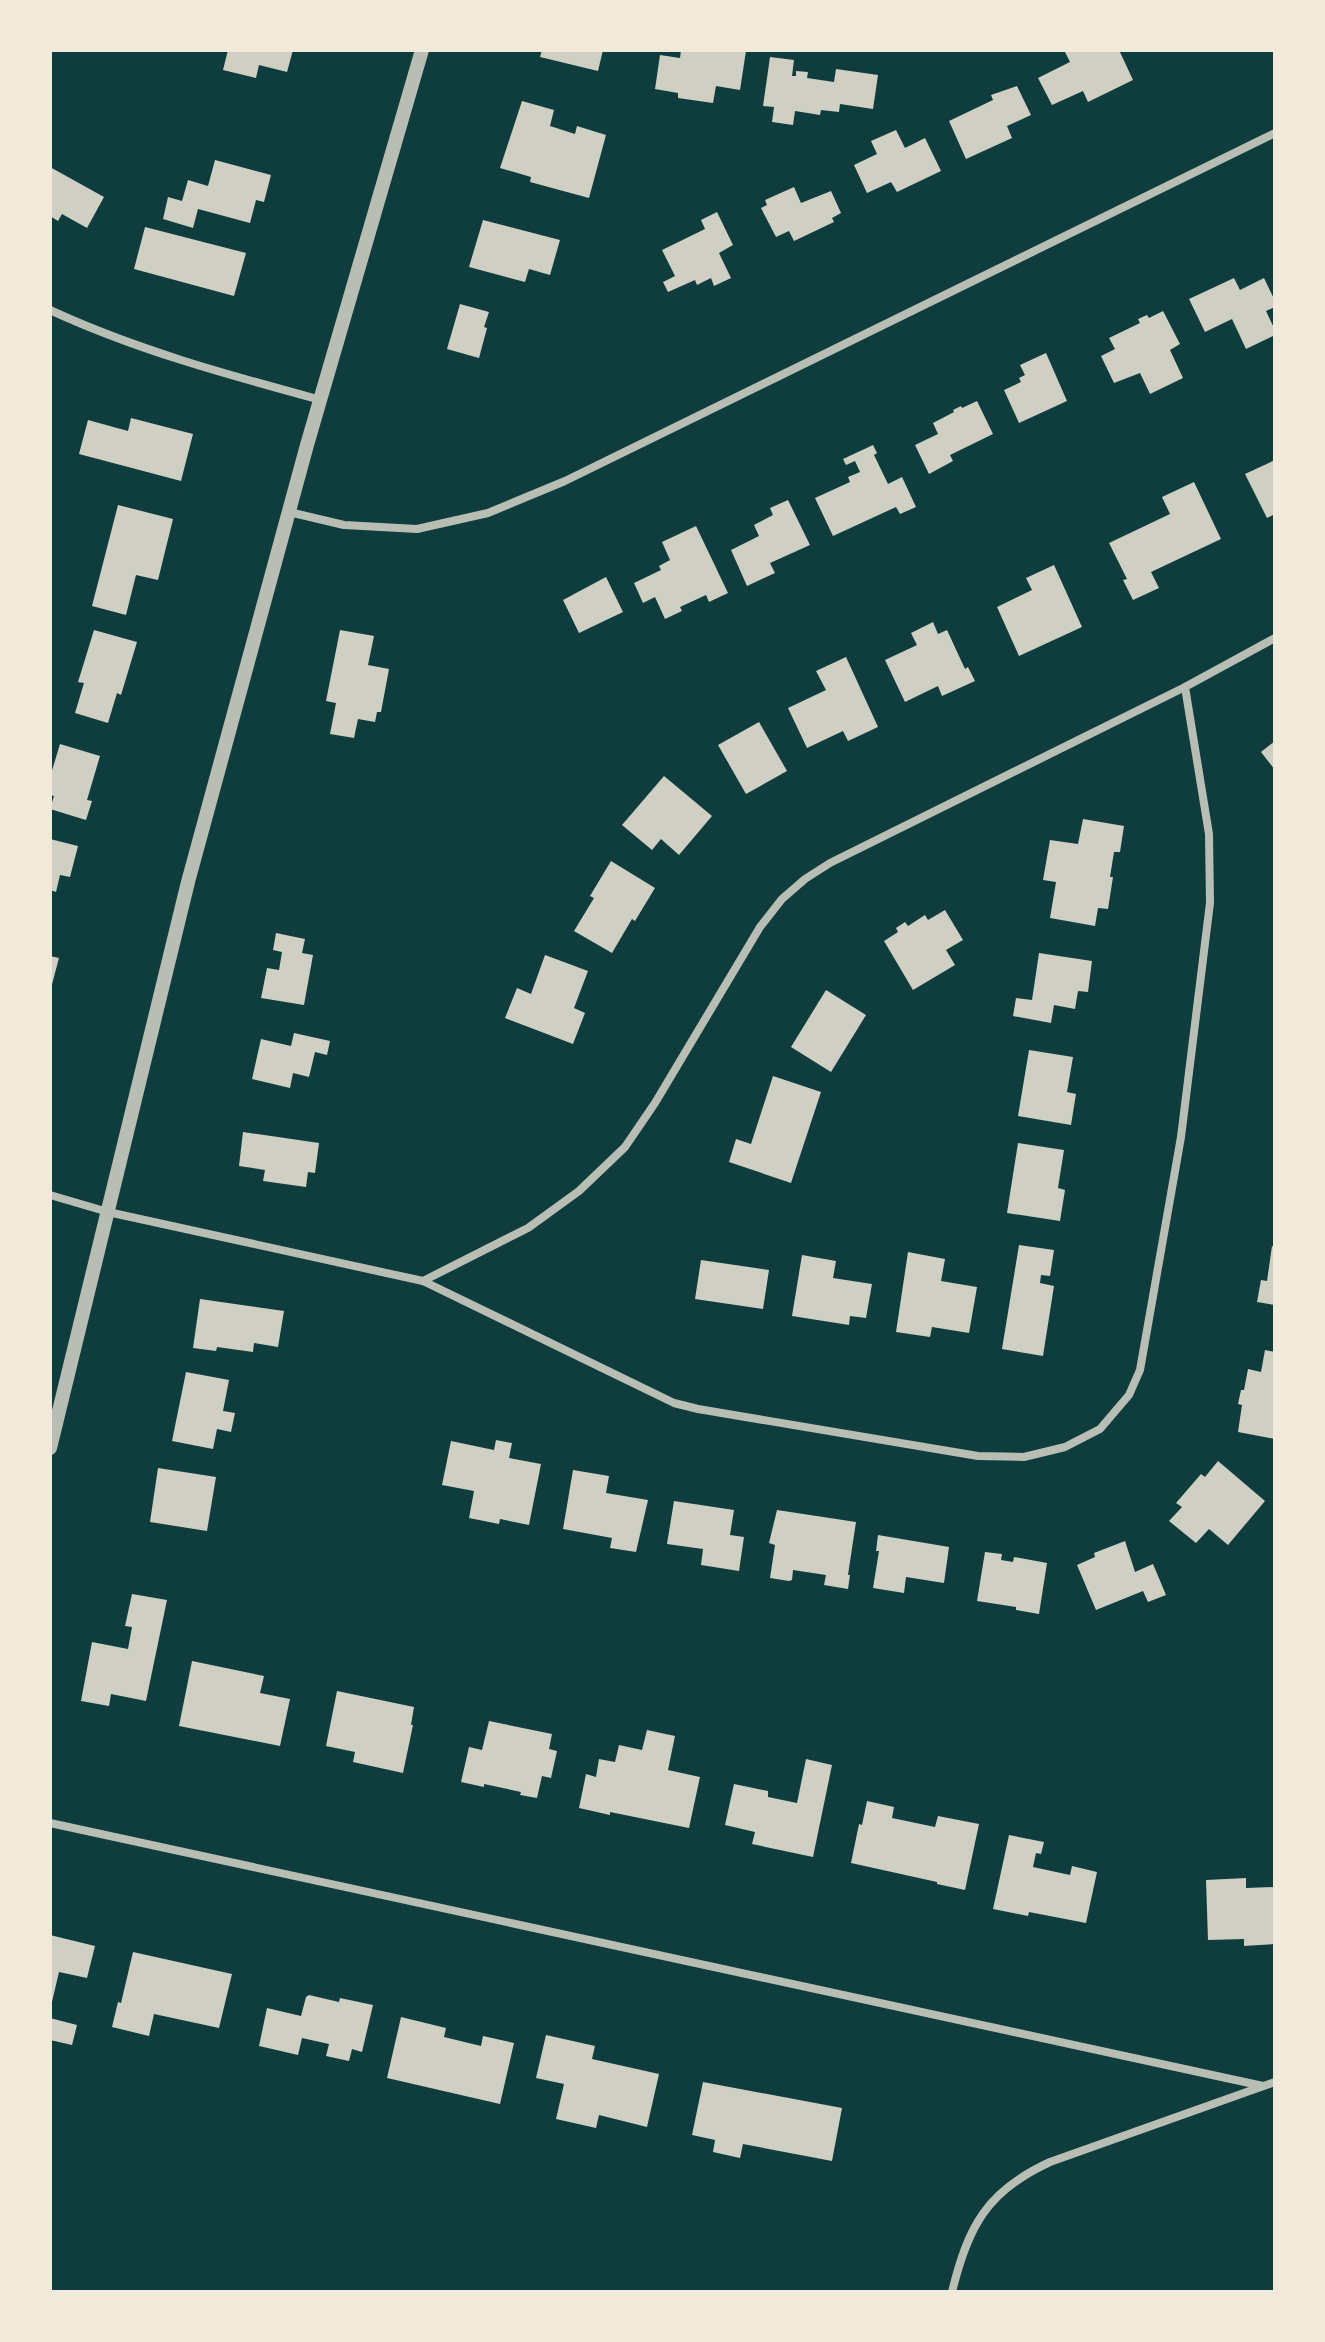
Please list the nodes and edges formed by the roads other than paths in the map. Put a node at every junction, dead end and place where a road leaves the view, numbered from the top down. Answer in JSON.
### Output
{"nodes":[{"id":1,"x":422,"y":50,"type":"edge"},
{"id":2,"x":1275,"y":133,"type":"edge"},
{"id":3,"x":50,"y":310,"type":"edge"},
{"id":4,"x":321,"y":400,"type":"junction"},
{"id":5,"x":289,"y":512,"type":"junction"},
{"id":6,"x":1275,"y":638,"type":"edge"},
{"id":7,"x":1185,"y":687,"type":"junction"},
{"id":8,"x":50,"y":1195,"type":"edge"},
{"id":9,"x":108,"y":1212,"type":"junction"},
{"id":10,"x":423,"y":1281,"type":"junction"},
{"id":11,"x":50,"y":1448,"type":"edge"},
{"id":12,"x":50,"y":1823,"type":"edge"},
{"id":13,"x":1275,"y":2082,"type":"edge"},
{"id":14,"x":1263,"y":2086,"type":"junction"},
{"id":15,"x":952,"y":2292,"type":"edge"}],
"edges":[{"from":1,"to":4,"type":"street"},
{"from":2,"to":5,"type":"street"},
{"from":3,"to":4,"type":"street"},
{"from":4,"to":5,"type":"street"},
{"from":5,"to":9,"type":"street"},
{"from":6,"to":7,"type":"street"},
{"from":7,"to":10,"type":"street"},
{"from":7,"to":10,"type":"street"},
{"from":8,"to":9,"type":"street"},
{"from":9,"to":10,"type":"street"},
{"from":9,"to":11,"type":"street"},
{"from":12,"to":14,"type":"street"},
{"from":13,"to":14,"type":"street"},
{"from":14,"to":15,"type":"street"}]}
